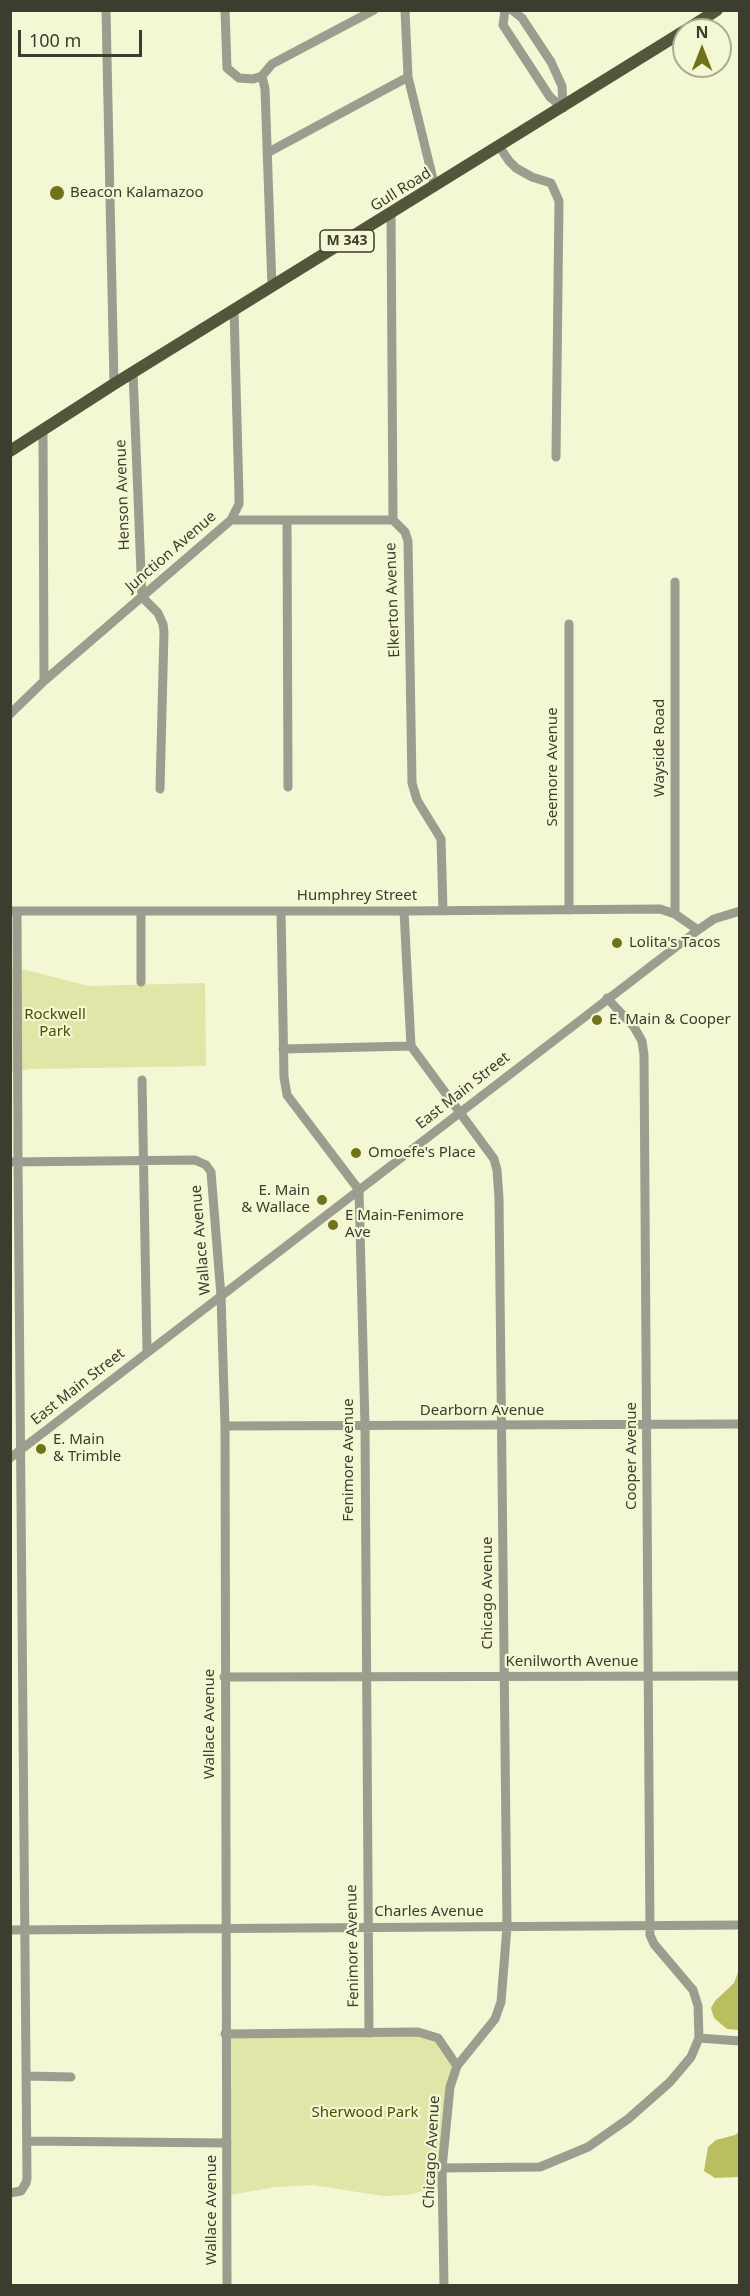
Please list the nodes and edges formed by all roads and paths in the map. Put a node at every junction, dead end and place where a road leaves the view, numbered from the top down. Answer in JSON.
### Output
{"nodes":[{"id":1,"x":106,"y":10,"type":"edge"},
{"id":2,"x":225,"y":10,"type":"edge"},
{"id":3,"x":374,"y":10,"type":"edge"},
{"id":4,"x":405,"y":10,"type":"edge"},
{"id":5,"x":505,"y":10,"type":"edge"},
{"id":6,"x":512,"y":10,"type":"edge"},
{"id":7,"x":672,"y":39,"type":"edge"},
{"id":8,"x":262,"y":76,"type":"junction"},
{"id":9,"x":408,"y":76,"type":"junction"},
{"id":10,"x":563,"y":108,"type":"junction"},
{"id":11,"x":499,"y":146,"type":"junction"},
{"id":12,"x":267,"y":153,"type":"junction"},
{"id":13,"x":435,"y":187,"type":"junction"},
{"id":14,"x":391,"y":214,"type":"junction"},
{"id":15,"x":272,"y":287,"type":"junction"},
{"id":16,"x":234,"y":310,"type":"junction"},
{"id":17,"x":133,"y":372,"type":"junction"},
{"id":18,"x":114,"y":384,"type":"junction"},
{"id":19,"x":43,"y":430,"type":"junction"},
{"id":20,"x":10,"y":451,"type":"edge"},
{"id":21,"x":556,"y":457,"type":"dead end"},
{"id":22,"x":231,"y":520,"type":"junction"},
{"id":23,"x":287,"y":520,"type":"junction"},
{"id":24,"x":393,"y":520,"type":"junction"},
{"id":25,"x":675,"y":582,"type":"dead end"},
{"id":26,"x":142,"y":597,"type":"junction"},
{"id":27,"x":569,"y":624,"type":"dead end"},
{"id":28,"x":44,"y":681,"type":"junction"},
{"id":29,"x":10,"y":714,"type":"edge"},
{"id":30,"x":288,"y":787,"type":"dead end"},
{"id":31,"x":160,"y":789,"type":"dead end"},
{"id":32,"x":568,"y":910,"type":"junction"},
{"id":33,"x":14,"y":911,"type":"edge"},
{"id":34,"x":404,"y":911,"type":"junction"},
{"id":35,"x":443,"y":911,"type":"junction"},
{"id":36,"x":740,"y":911,"type":"edge"},
{"id":37,"x":141,"y":912,"type":"junction"},
{"id":38,"x":281,"y":912,"type":"junction"},
{"id":39,"x":675,"y":914,"type":"junction"},
{"id":40,"x":698,"y":930,"type":"junction"},
{"id":41,"x":141,"y":982,"type":"dead end"},
{"id":42,"x":607,"y":998,"type":"junction"},
{"id":43,"x":411,"y":1046,"type":"junction"},
{"id":44,"x":284,"y":1049,"type":"junction"},
{"id":45,"x":142,"y":1080,"type":"dead end"},
{"id":46,"x":460,"y":1111,"type":"junction"},
{"id":47,"x":144,"y":1161,"type":"junction"},
{"id":48,"x":14,"y":1162,"type":"edge"},
{"id":49,"x":359,"y":1190,"type":"junction"},
{"id":50,"x":221,"y":1296,"type":"junction"},
{"id":51,"x":147,"y":1353,"type":"junction"},
{"id":52,"x":740,"y":1424,"type":"edge"},
{"id":53,"x":502,"y":1425,"type":"junction"},
{"id":54,"x":225,"y":1426,"type":"junction"},
{"id":55,"x":364,"y":1426,"type":"junction"},
{"id":56,"x":647,"y":1426,"type":"junction"},
{"id":57,"x":21,"y":1450,"type":"junction"},
{"id":58,"x":10,"y":1458,"type":"edge"},
{"id":59,"x":740,"y":1676,"type":"edge"},
{"id":60,"x":224,"y":1677,"type":"junction"},
{"id":61,"x":648,"y":1677,"type":"junction"},
{"id":62,"x":365,"y":1678,"type":"junction"},
{"id":63,"x":504,"y":1678,"type":"junction"},
{"id":64,"x":740,"y":1925,"type":"edge"},
{"id":65,"x":650,"y":1926,"type":"junction"},
{"id":66,"x":507,"y":1927,"type":"junction"},
{"id":67,"x":227,"y":1928,"type":"junction"},
{"id":68,"x":367,"y":1928,"type":"junction"},
{"id":69,"x":10,"y":1930,"type":"edge"},
{"id":70,"x":24,"y":1930,"type":"junction"},
{"id":71,"x":369,"y":2032,"type":"junction"},
{"id":72,"x":225,"y":2034,"type":"junction"},
{"id":73,"x":699,"y":2038,"type":"junction"},
{"id":74,"x":740,"y":2041,"type":"edge"},
{"id":75,"x":457,"y":2066,"type":"junction"},
{"id":76,"x":27,"y":2076,"type":"junction"},
{"id":77,"x":71,"y":2077,"type":"dead end"},
{"id":78,"x":27,"y":2141,"type":"junction"},
{"id":79,"x":227,"y":2143,"type":"junction"},
{"id":80,"x":442,"y":2168,"type":"junction"},
{"id":81,"x":10,"y":2193,"type":"edge"},
{"id":82,"x":227,"y":2286,"type":"edge"},
{"id":83,"x":444,"y":2286,"type":"edge"}],
"edges":[{"from":1,"to":18,"type":"street"},
{"from":2,"to":8,"type":"street"},
{"from":3,"to":8,"type":"street"},
{"from":4,"to":9,"type":"street"},
{"from":5,"to":10,"type":"street"},
{"from":6,"to":10,"type":"street"},
{"from":7,"to":10,"type":"main road","name":"Gull Road","number":"M 343"},
{"from":8,"to":12,"type":"street"},
{"from":9,"to":12,"type":"street"},
{"from":9,"to":13,"type":"street"},
{"from":10,"to":11,"type":"main road","name":"Gull Road","number":"M 343"},
{"from":11,"to":13,"type":"main road","name":"Gull Road","number":"M 343"},
{"from":11,"to":21,"type":"street"},
{"from":12,"to":15,"type":"street"},
{"from":13,"to":14,"type":"main road","name":"Gull Road","number":"M 343"},
{"from":14,"to":15,"type":"main road","name":"Gull Road","number":"M 343"},
{"from":14,"to":24,"type":"street","name":"Elkerton Avenue"},
{"from":15,"to":16,"type":"main road","name":"Gull Road","number":"M 343"},
{"from":16,"to":17,"type":"main road","name":"Gull Road","number":"M 343"},
{"from":16,"to":22,"type":"street"},
{"from":17,"to":18,"type":"main road","name":"Gull Road","number":"M 343"},
{"from":17,"to":26,"type":"street","name":"Henson Avenue"},
{"from":18,"to":19,"type":"main road","name":"Gull Road","number":"M 343"},
{"from":19,"to":20,"type":"main road","name":"Gull Road","number":"M 343"},
{"from":19,"to":28,"type":"street"},
{"from":22,"to":23,"type":"street","name":"Junction Avenue"},
{"from":22,"to":26,"type":"street","name":"Junction Avenue"},
{"from":23,"to":24,"type":"street","name":"Junction Avenue"},
{"from":23,"to":30,"type":"street"},
{"from":24,"to":35,"type":"street","name":"Elkerton Avenue"},
{"from":25,"to":39,"type":"street","name":"Wayside Road"},
{"from":26,"to":28,"type":"street","name":"Junction Avenue"},
{"from":26,"to":31,"type":"street"},
{"from":27,"to":32,"type":"street","name":"Seemore Avenue"},
{"from":28,"to":29,"type":"street","name":"Junction Avenue"},
{"from":32,"to":35,"type":"street","name":"Humphrey Street"},
{"from":32,"to":39,"type":"street","name":"Humphrey Street"},
{"from":33,"to":37,"type":"street","name":"Humphrey Street"},
{"from":33,"to":48,"type":"street"},
{"from":34,"to":35,"type":"street","name":"Humphrey Street"},
{"from":34,"to":38,"type":"street","name":"Humphrey Street"},
{"from":34,"to":43,"type":"street"},
{"from":36,"to":40,"type":"street","name":"East Main Street"},
{"from":37,"to":38,"type":"street","name":"Humphrey Street"},
{"from":37,"to":41,"type":"street"},
{"from":38,"to":44,"type":"street"},
{"from":39,"to":40,"type":"street","name":"Humphrey Street"},
{"from":40,"to":42,"type":"street","name":"East Main Street"},
{"from":42,"to":46,"type":"street","name":"East Main Street"},
{"from":42,"to":56,"type":"street","name":"Cooper Avenue"},
{"from":43,"to":44,"type":"street"},
{"from":43,"to":46,"type":"street","name":"Chicago Avenue"},
{"from":44,"to":49,"type":"street"},
{"from":45,"to":47,"type":"street"},
{"from":46,"to":49,"type":"street","name":"East Main Street"},
{"from":46,"to":53,"type":"street","name":"Chicago Avenue"},
{"from":47,"to":48,"type":"street"},
{"from":47,"to":50,"type":"street","name":"Wallace Avenue"},
{"from":47,"to":51,"type":"street"},
{"from":48,"to":57,"type":"street"},
{"from":49,"to":50,"type":"street","name":"East Main Street"},
{"from":49,"to":55,"type":"street","name":"Fenimore Avenue"},
{"from":50,"to":51,"type":"street","name":"East Main Street"},
{"from":50,"to":54,"type":"street","name":"Wallace Avenue"},
{"from":51,"to":57,"type":"street","name":"East Main Street"},
{"from":52,"to":56,"type":"street","name":"Dearborn Avenue"},
{"from":53,"to":55,"type":"street","name":"Dearborn Avenue"},
{"from":53,"to":56,"type":"street","name":"Dearborn Avenue"},
{"from":53,"to":63,"type":"street","name":"Chicago Avenue"},
{"from":54,"to":55,"type":"street","name":"Dearborn Avenue"},
{"from":54,"to":60,"type":"street","name":"Wallace Avenue"},
{"from":55,"to":62,"type":"street","name":"Fenimore Avenue"},
{"from":56,"to":61,"type":"street","name":"Cooper Avenue"},
{"from":57,"to":58,"type":"street","name":"East Main Street"},
{"from":57,"to":70,"type":"street"},
{"from":59,"to":61,"type":"street","name":"Kenilworth Avenue"},
{"from":60,"to":62,"type":"street","name":"Kenilworth Avenue"},
{"from":60,"to":67,"type":"street","name":"Wallace Avenue"},
{"from":61,"to":63,"type":"street","name":"Kenilworth Avenue"},
{"from":61,"to":65,"type":"street","name":"Cooper Avenue"},
{"from":62,"to":63,"type":"street","name":"Kenilworth Avenue"},
{"from":62,"to":68,"type":"street","name":"Fenimore Avenue"},
{"from":63,"to":66,"type":"street","name":"Chicago Avenue"},
{"from":64,"to":65,"type":"street","name":"Charles Avenue"},
{"from":65,"to":66,"type":"street","name":"Charles Avenue"},
{"from":65,"to":73,"type":"street"},
{"from":66,"to":68,"type":"street","name":"Charles Avenue"},
{"from":66,"to":75,"type":"street","name":"Chicago Avenue"},
{"from":67,"to":68,"type":"street","name":"Charles Avenue"},
{"from":67,"to":70,"type":"street","name":"Charles Avenue"},
{"from":67,"to":72,"type":"street","name":"Wallace Avenue"},
{"from":68,"to":71,"type":"street","name":"Fenimore Avenue"},
{"from":69,"to":70,"type":"street","name":"Charles Avenue"},
{"from":70,"to":76,"type":"street"},
{"from":71,"to":72,"type":"street"},
{"from":71,"to":75,"type":"street"},
{"from":72,"to":79,"type":"street","name":"Wallace Avenue"},
{"from":73,"to":74,"type":"street"},
{"from":73,"to":80,"type":"street"},
{"from":75,"to":80,"type":"street","name":"Chicago Avenue"},
{"from":76,"to":77,"type":"street"},
{"from":76,"to":78,"type":"street"},
{"from":78,"to":79,"type":"street"},
{"from":78,"to":81,"type":"street"},
{"from":79,"to":82,"type":"street","name":"Wallace Avenue"},
{"from":80,"to":83,"type":"street","name":"Chicago Avenue"}]}
